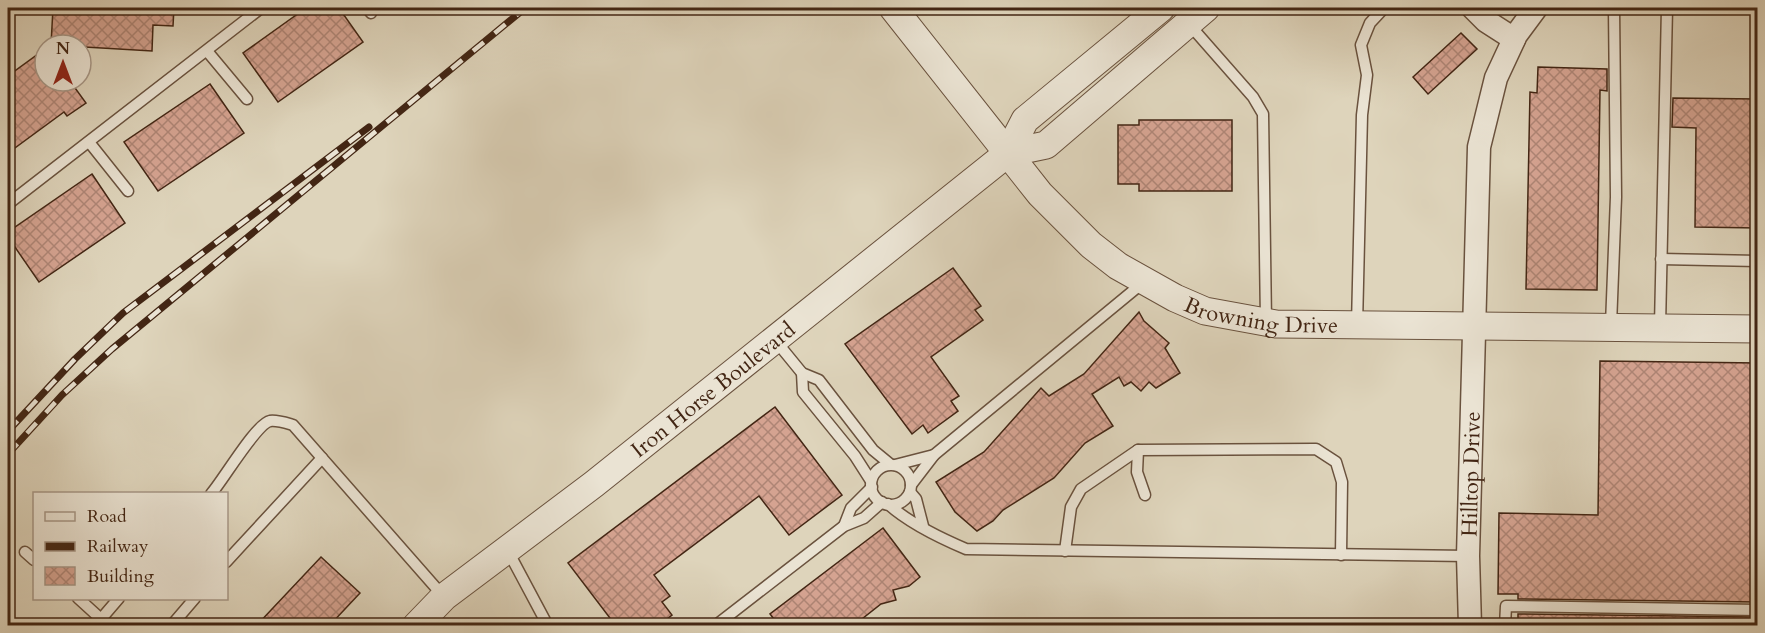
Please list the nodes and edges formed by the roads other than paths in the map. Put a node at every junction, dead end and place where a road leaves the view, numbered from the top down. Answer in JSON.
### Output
{"nodes":[{"id":1,"x":261,"y":8,"type":"edge"},
{"id":2,"x":893,"y":8,"type":"edge"},
{"id":3,"x":1161,"y":8,"type":"edge"},
{"id":4,"x":1384,"y":8,"type":"edge"},
{"id":5,"x":1473,"y":8,"type":"edge"},
{"id":6,"x":1536,"y":8,"type":"edge"},
{"id":7,"x":1614,"y":8,"type":"edge"},
{"id":8,"x":1667,"y":8,"type":"edge"},
{"id":9,"x":1197,"y":15,"type":"edge"},
{"id":10,"x":1514,"y":39,"type":"junction"},
{"id":11,"x":207,"y":51,"type":"junction"},
{"id":12,"x":248,"y":99,"type":"dead end"},
{"id":13,"x":89,"y":142,"type":"junction"},
{"id":14,"x":1008,"y":153,"type":"junction"},
{"id":15,"x":128,"y":191,"type":"dead end"},
{"id":16,"x":8,"y":204,"type":"edge"},
{"id":17,"x":1661,"y":259,"type":"junction"},
{"id":18,"x":1758,"y":261,"type":"edge"},
{"id":19,"x":1146,"y":281,"type":"junction"},
{"id":20,"x":1266,"y":322,"type":"junction"},
{"id":21,"x":1473,"y":324,"type":"junction"},
{"id":22,"x":1611,"y":325,"type":"junction"},
{"id":23,"x":1357,"y":326,"type":"junction"},
{"id":24,"x":1660,"y":326,"type":"junction"},
{"id":25,"x":1758,"y":329,"type":"edge"},
{"id":26,"x":774,"y":339,"type":"junction"},
{"id":27,"x":802,"y":373,"type":"junction"},
{"id":28,"x":1138,"y":450,"type":"junction"},
{"id":29,"x":934,"y":455,"type":"junction"},
{"id":30,"x":322,"y":458,"type":"junction"},
{"id":31,"x":893,"y":465,"type":"junction"},
{"id":32,"x":871,"y":484,"type":"junction"},
{"id":33,"x":910,"y":488,"type":"junction"},
{"id":34,"x":214,"y":492,"type":"edge"},
{"id":35,"x":1146,"y":495,"type":"dead end"},
{"id":36,"x":885,"y":503,"type":"junction"},
{"id":37,"x":844,"y":526,"type":"junction"},
{"id":38,"x":923,"y":526,"type":"junction"},
{"id":39,"x":508,"y":551,"type":"junction"},
{"id":40,"x":1065,"y":551,"type":"junction"},
{"id":41,"x":25,"y":552,"type":"dead end"},
{"id":42,"x":1341,"y":555,"type":"junction"},
{"id":43,"x":1468,"y":556,"type":"junction"},
{"id":44,"x":33,"y":559,"type":"edge"},
{"id":45,"x":228,"y":560,"type":"edge"},
{"id":46,"x":444,"y":597,"type":"junction"},
{"id":47,"x":80,"y":600,"type":"edge"},
{"id":48,"x":117,"y":600,"type":"edge"},
{"id":49,"x":193,"y":600,"type":"edge"},
{"id":50,"x":1758,"y":610,"type":"edge"},
{"id":51,"x":98,"y":622,"type":"edge"},
{"id":52,"x":722,"y":623,"type":"edge"},
{"id":53,"x":171,"y":626,"type":"edge"},
{"id":54,"x":416,"y":626,"type":"edge"},
{"id":55,"x":548,"y":626,"type":"edge"},
{"id":56,"x":1470,"y":626,"type":"edge"},
{"id":57,"x":1506,"y":626,"type":"edge"}],
"edges":[{"from":1,"to":11,"type":"lane"},
{"from":2,"to":14,"type":"street","name":"Browning Drive"},
{"from":3,"to":14,"type":"street","name":"Iron Horse Boulevard"},
{"from":4,"to":23,"type":"lane"},
{"from":5,"to":10,"type":"street"},
{"from":6,"to":10,"type":"street","name":"Hilltop Drive"},
{"from":7,"to":22,"type":"lane"},
{"from":8,"to":17,"type":"lane"},
{"from":9,"to":14,"type":"street","name":"Iron Horse Boulevard"},
{"from":9,"to":20,"type":"lane"},
{"from":10,"to":21,"type":"street","name":"Hilltop Drive"},
{"from":11,"to":12,"type":"lane"},
{"from":11,"to":13,"type":"lane"},
{"from":13,"to":15,"type":"lane"},
{"from":13,"to":16,"type":"lane"},
{"from":14,"to":19,"type":"street","name":"Browning Drive"},
{"from":14,"to":26,"type":"street","name":"Iron Horse Boulevard"},
{"from":17,"to":18,"type":"lane"},
{"from":17,"to":24,"type":"lane"},
{"from":19,"to":20,"type":"street","name":"Browning Drive"},
{"from":19,"to":29,"type":"lane"},
{"from":20,"to":23,"type":"street","name":"Browning Drive"},
{"from":21,"to":22,"type":"street","name":"Browning Drive"},
{"from":21,"to":23,"type":"street","name":"Browning Drive"},
{"from":21,"to":43,"type":"street","name":"Hilltop Drive"},
{"from":22,"to":24,"type":"street","name":"Browning Drive"},
{"from":24,"to":25,"type":"street","name":"Browning Drive"},
{"from":26,"to":27,"type":"lane"},
{"from":26,"to":39,"type":"street","name":"Iron Horse Boulevard"},
{"from":27,"to":31,"type":"lane"},
{"from":27,"to":32,"type":"lane"},
{"from":28,"to":35,"type":"lane"},
{"from":28,"to":40,"type":"lane"},
{"from":28,"to":42,"type":"lane"},
{"from":29,"to":31,"type":"lane"},
{"from":29,"to":33,"type":"lane"},
{"from":30,"to":34,"type":"lane"},
{"from":30,"to":45,"type":"lane"},
{"from":30,"to":46,"type":"lane"},
{"from":31,"to":32,"type":"lane"},
{"from":31,"to":33,"type":"lane"},
{"from":32,"to":36,"type":"lane"},
{"from":32,"to":37,"type":"lane"},
{"from":33,"to":36,"type":"lane"},
{"from":33,"to":38,"type":"lane"},
{"from":36,"to":37,"type":"lane"},
{"from":36,"to":38,"type":"lane"},
{"from":37,"to":52,"type":"lane"},
{"from":38,"to":40,"type":"lane"},
{"from":39,"to":46,"type":"street","name":"Iron Horse Boulevard"},
{"from":39,"to":55,"type":"lane"},
{"from":40,"to":42,"type":"lane"},
{"from":41,"to":44,"type":"lane"},
{"from":42,"to":43,"type":"lane"},
{"from":43,"to":56,"type":"street","name":"Hilltop Drive"},
{"from":46,"to":54,"type":"street","name":"Iron Horse Boulevard"},
{"from":47,"to":51,"type":"lane"},
{"from":48,"to":51,"type":"lane"},
{"from":49,"to":53,"type":"lane"},
{"from":50,"to":57,"type":"lane"}]}
